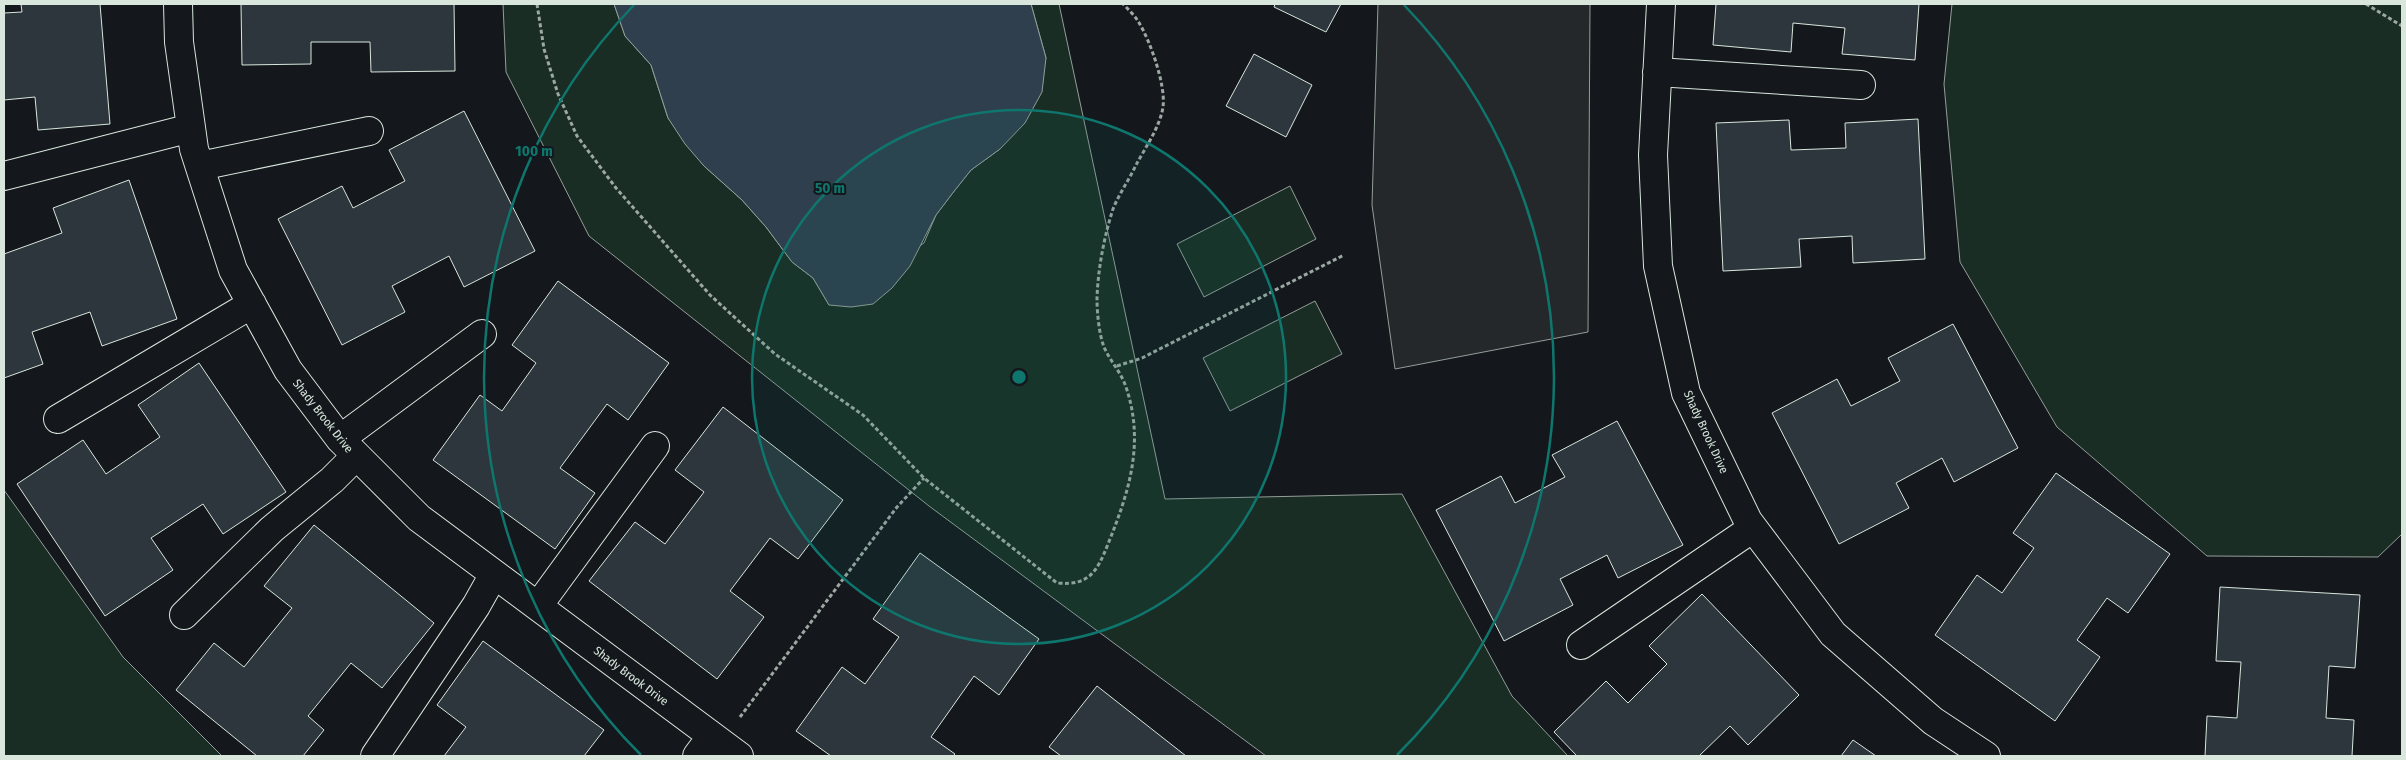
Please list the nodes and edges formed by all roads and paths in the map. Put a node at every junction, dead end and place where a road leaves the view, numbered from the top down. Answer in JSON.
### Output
{"nodes":[{"id":1,"x":178,"y":4,"type":"edge"},
{"id":2,"x":537,"y":4,"type":"edge"},
{"id":3,"x":1123,"y":4,"type":"edge"},
{"id":4,"x":1661,"y":4,"type":"edge"},
{"id":5,"x":2366,"y":4,"type":"edge"},
{"id":6,"x":2402,"y":26,"type":"edge"},
{"id":7,"x":1657,"y":72,"type":"junction"},
{"id":8,"x":1861,"y":85,"type":"dead end"},
{"id":9,"x":191,"y":128,"type":"junction"},
{"id":10,"x":369,"y":132,"type":"dead end"},
{"id":11,"x":200,"y":166,"type":"junction"},
{"id":12,"x":4,"y":176,"type":"edge"},
{"id":13,"x":1344,"y":255,"type":"dead end"},
{"id":14,"x":252,"y":304,"type":"junction"},
{"id":15,"x":482,"y":334,"type":"dead end"},
{"id":16,"x":1117,"y":366,"type":"junction"},
{"id":17,"x":58,"y":419,"type":"dead end"},
{"id":18,"x":656,"y":446,"type":"dead end"},
{"id":19,"x":347,"y":448,"type":"junction"},
{"id":20,"x":924,"y":478,"type":"junction"},
{"id":21,"x":1753,"y":528,"type":"junction"},
{"id":22,"x":494,"y":574,"type":"junction"},
{"id":23,"x":538,"y":606,"type":"junction"},
{"id":24,"x":184,"y":615,"type":"dead end"},
{"id":25,"x":1581,"y":645,"type":"dead end"},
{"id":26,"x":736,"y":721,"type":"dead end"},
{"id":27,"x":704,"y":746,"type":"edge"},
{"id":28,"x":374,"y":756,"type":"edge"},
{"id":29,"x":739,"y":756,"type":"edge"},
{"id":30,"x":1986,"y":756,"type":"edge"}],
"edges":[{"from":1,"to":9,"type":"street","name":"Shady Brook Drive"},
{"from":2,"to":20,"type":"path"},
{"from":3,"to":16,"type":"path"},
{"from":4,"to":7,"type":"street","name":"Shady Brook Drive"},
{"from":5,"to":6,"type":"path"},
{"from":7,"to":8,"type":"street"},
{"from":7,"to":21,"type":"street","name":"Shady Brook Drive"},
{"from":9,"to":11,"type":"street","name":"Shady Brook Drive"},
{"from":9,"to":12,"type":"street"},
{"from":10,"to":11,"type":"street"},
{"from":11,"to":14,"type":"street","name":"Shady Brook Drive"},
{"from":13,"to":16,"type":"path"},
{"from":14,"to":17,"type":"street"},
{"from":14,"to":19,"type":"street","name":"Shady Brook Drive"},
{"from":15,"to":19,"type":"street"},
{"from":16,"to":20,"type":"path"},
{"from":18,"to":23,"type":"street"},
{"from":19,"to":22,"type":"street","name":"Shady Brook Drive"},
{"from":19,"to":24,"type":"street"},
{"from":20,"to":26,"type":"path"},
{"from":21,"to":25,"type":"street"},
{"from":21,"to":30,"type":"street","name":"Shady Brook Drive"},
{"from":22,"to":23,"type":"street","name":"Shady Brook Drive"},
{"from":22,"to":28,"type":"street"},
{"from":23,"to":27,"type":"street","name":"Shady Brook Drive"},
{"from":27,"to":29,"type":"street","name":"Shady Brook Drive"}]}
